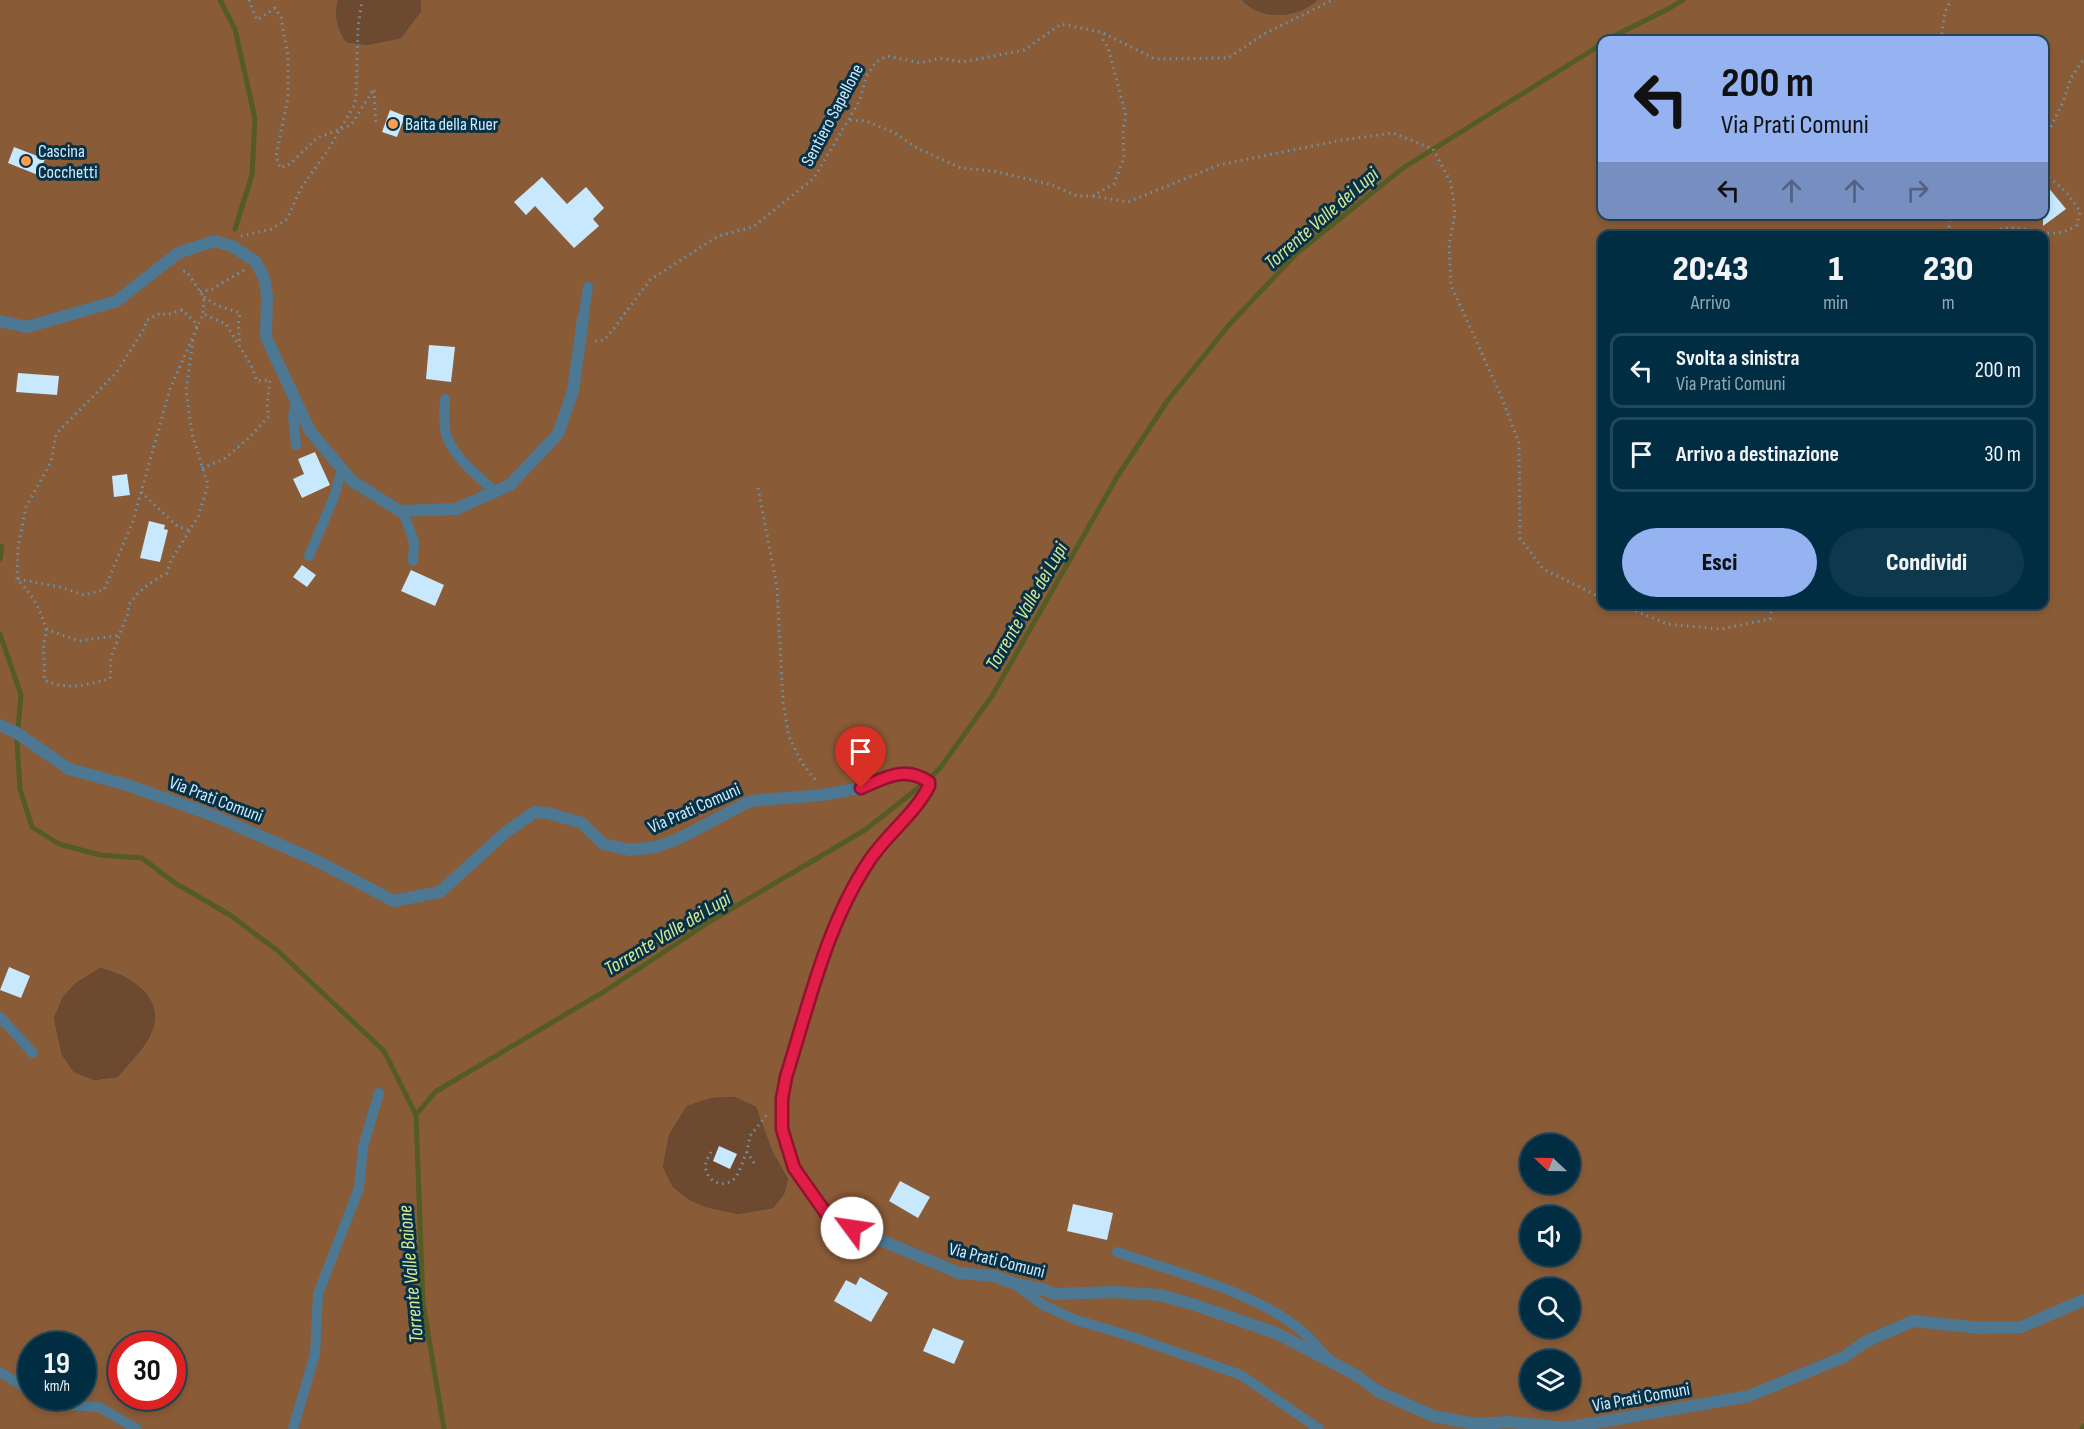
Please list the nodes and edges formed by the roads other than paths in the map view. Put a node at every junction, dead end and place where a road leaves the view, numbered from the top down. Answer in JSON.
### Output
{"nodes":[{"id":1,"x":588,"y":287,"type":"dead end"},
{"id":2,"x":583,"y":319,"type":"joint"},
{"id":3,"x":0,"y":321,"type":"edge"},
{"id":4,"x":445,"y":399,"type":"dead end"},
{"id":5,"x":296,"y":403,"type":"junction"},
{"id":6,"x":296,"y":445,"type":"dead end"},
{"id":7,"x":342,"y":469,"type":"junction"},
{"id":8,"x":495,"y":491,"type":"junction"},
{"id":9,"x":403,"y":511,"type":"junction"},
{"id":10,"x":309,"y":556,"type":"dead end"},
{"id":11,"x":413,"y":561,"type":"dead end"},
{"id":12,"x":0,"y":724,"type":"edge"},
{"id":13,"x":0,"y":1017,"type":"edge"},
{"id":14,"x":33,"y":1053,"type":"dead end"},
{"id":15,"x":379,"y":1093,"type":"dead end"},
{"id":16,"x":1117,"y":1252,"type":"dead end"},
{"id":17,"x":1016,"y":1284,"type":"junction"},
{"id":18,"x":2084,"y":1299,"type":"edge"},
{"id":19,"x":1333,"y":1363,"type":"junction"},
{"id":20,"x":0,"y":1372,"type":"edge"},
{"id":21,"x":18,"y":1383,"type":"edge"},
{"id":22,"x":96,"y":1407,"type":"edge"},
{"id":23,"x":137,"y":1429,"type":"edge"},
{"id":24,"x":293,"y":1429,"type":"edge"},
{"id":25,"x":1319,"y":1429,"type":"edge"}],
"edges":[{"from":1,"to":2,"type":"lane"},
{"from":2,"to":8,"type":"street"},
{"from":3,"to":5,"type":"street"},
{"from":4,"to":8,"type":"lane"},
{"from":5,"to":6,"type":"lane"},
{"from":5,"to":7,"type":"street"},
{"from":7,"to":9,"type":"street"},
{"from":7,"to":10,"type":"lane"},
{"from":8,"to":9,"type":"street"},
{"from":9,"to":11,"type":"lane"},
{"from":12,"to":17,"type":"street","name":"Via Prati Comuni"},
{"from":13,"to":14,"type":"lane"},
{"from":15,"to":24,"type":"lane"},
{"from":16,"to":19,"type":"lane"},
{"from":17,"to":19,"type":"street","name":"Via Prati Comuni"},
{"from":17,"to":25,"type":"lane"},
{"from":18,"to":19,"type":"street","name":"Via Prati Comuni"},
{"from":20,"to":21,"type":"lane"},
{"from":22,"to":23,"type":"lane"}]}
